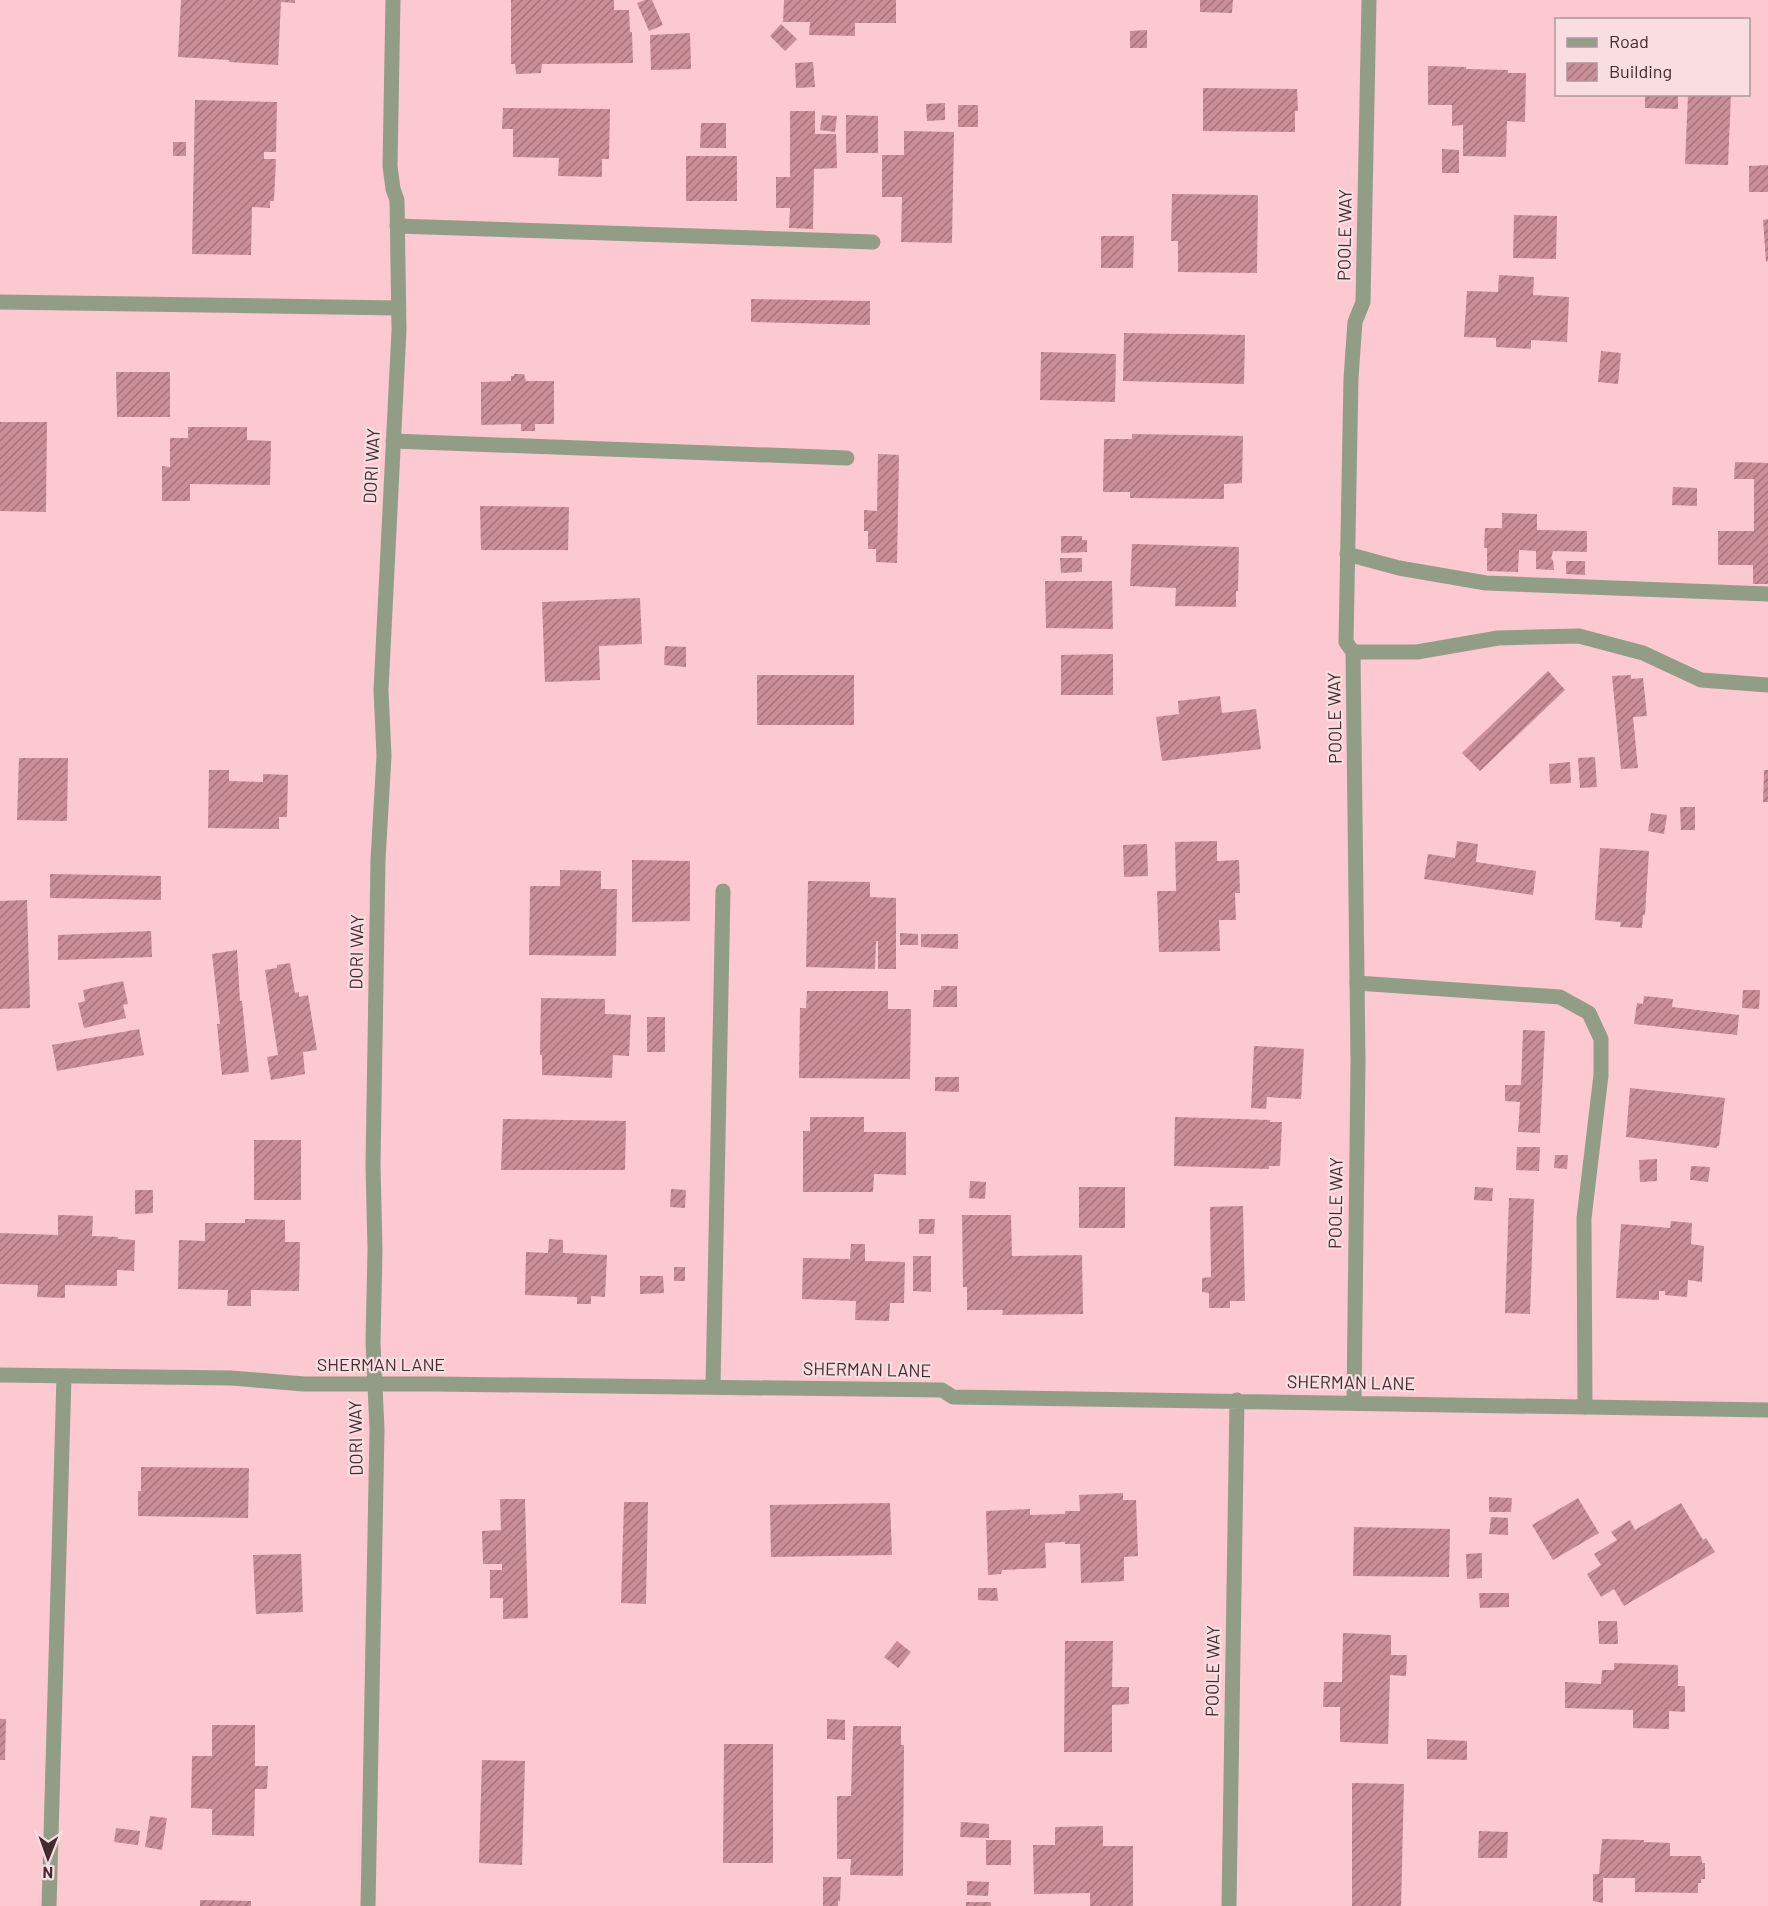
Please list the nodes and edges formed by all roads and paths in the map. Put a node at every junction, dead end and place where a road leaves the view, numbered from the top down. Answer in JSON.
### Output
{"nodes":[{"id":1,"x":393,"y":0,"type":"edge"},
{"id":2,"x":1369,"y":0,"type":"edge"},
{"id":3,"x":397,"y":226,"type":"junction"},
{"id":4,"x":873,"y":242,"type":"dead end"},
{"id":5,"x":0,"y":302,"type":"edge"},
{"id":6,"x":398,"y":308,"type":"junction"},
{"id":7,"x":393,"y":441,"type":"junction"},
{"id":8,"x":847,"y":458,"type":"dead end"},
{"id":9,"x":1347,"y":554,"type":"junction"},
{"id":10,"x":1768,"y":594,"type":"edge"},
{"id":11,"x":1353,"y":652,"type":"junction"},
{"id":12,"x":1768,"y":685,"type":"edge"},
{"id":13,"x":723,"y":891,"type":"dead end"},
{"id":14,"x":1357,"y":983,"type":"junction"},
{"id":15,"x":0,"y":1375,"type":"edge"},
{"id":16,"x":64,"y":1376,"type":"junction"},
{"id":17,"x":374,"y":1384,"type":"junction"},
{"id":18,"x":713,"y":1387,"type":"junction"},
{"id":19,"x":1237,"y":1400,"type":"junction"},
{"id":20,"x":1354,"y":1403,"type":"junction"},
{"id":21,"x":1585,"y":1407,"type":"junction"},
{"id":22,"x":1768,"y":1410,"type":"edge"},
{"id":23,"x":49,"y":1906,"type":"edge"},
{"id":24,"x":368,"y":1906,"type":"edge"},
{"id":25,"x":1229,"y":1906,"type":"edge"}],
"edges":[{"from":1,"to":3,"type":"street","name":"DORI WAY"},
{"from":2,"to":9,"type":"street","name":"POOLE WAY"},
{"from":3,"to":4,"type":"street"},
{"from":3,"to":6,"type":"street","name":"DORI WAY"},
{"from":5,"to":6,"type":"street"},
{"from":6,"to":7,"type":"street","name":"DORI WAY"},
{"from":7,"to":8,"type":"street"},
{"from":7,"to":17,"type":"street","name":"DORI WAY"},
{"from":9,"to":10,"type":"street"},
{"from":9,"to":11,"type":"street","name":"POOLE WAY"},
{"from":11,"to":12,"type":"street"},
{"from":11,"to":14,"type":"street","name":"POOLE WAY"},
{"from":13,"to":18,"type":"street"},
{"from":14,"to":20,"type":"street","name":"POOLE WAY"},
{"from":14,"to":21,"type":"street"},
{"from":15,"to":16,"type":"street","name":"SHERMAN LANE"},
{"from":16,"to":17,"type":"street","name":"SHERMAN LANE"},
{"from":16,"to":23,"type":"street"},
{"from":17,"to":18,"type":"street","name":"SHERMAN LANE"},
{"from":17,"to":24,"type":"street","name":"DORI WAY"},
{"from":18,"to":19,"type":"street","name":"SHERMAN LANE"},
{"from":19,"to":20,"type":"street","name":"SHERMAN LANE"},
{"from":19,"to":25,"type":"street","name":"POOLE WAY"},
{"from":20,"to":21,"type":"street","name":"SHERMAN LANE"},
{"from":21,"to":22,"type":"street","name":"SHERMAN LANE"}]}
